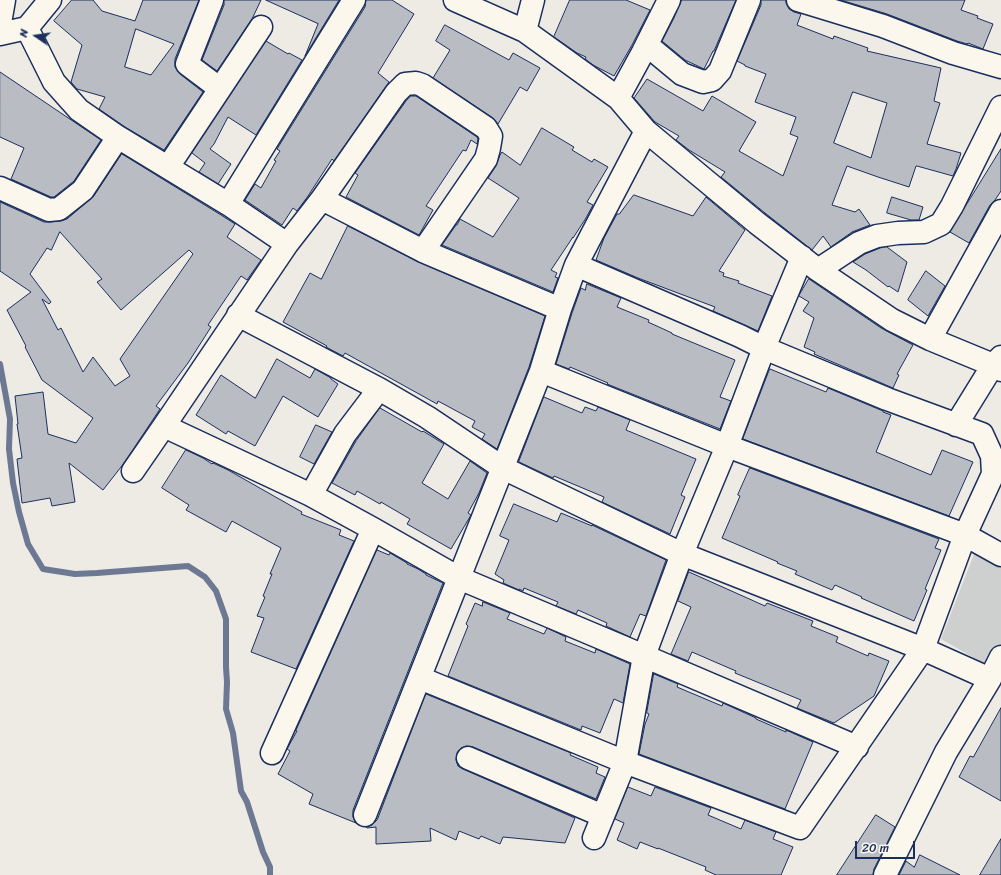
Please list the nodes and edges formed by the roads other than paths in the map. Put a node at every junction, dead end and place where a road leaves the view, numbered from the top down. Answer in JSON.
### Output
{"nodes":[{"id":1,"x":4,"y":0,"type":"edge"},
{"id":2,"x":50,"y":0,"type":"edge"},
{"id":3,"x":212,"y":0,"type":"edge"},
{"id":4,"x":354,"y":0,"type":"edge"},
{"id":5,"x":455,"y":0,"type":"edge"},
{"id":6,"x":533,"y":0,"type":"edge"},
{"id":7,"x":670,"y":0,"type":"edge"},
{"id":8,"x":749,"y":0,"type":"edge"},
{"id":9,"x":798,"y":0,"type":"edge"},
{"id":10,"x":0,"y":23,"type":"edge"},
{"id":11,"x":261,"y":27,"type":"dead end"},
{"id":12,"x":27,"y":28,"type":"junction"},
{"id":13,"x":525,"y":31,"type":"junction"},
{"id":14,"x":0,"y":34,"type":"edge"},
{"id":15,"x":647,"y":45,"type":"junction"},
{"id":16,"x":1001,"y":67,"type":"edge"},
{"id":17,"x":219,"y":88,"type":"junction"},
{"id":18,"x":618,"y":98,"type":"junction"},
{"id":19,"x":1001,"y":107,"type":"edge"},
{"id":20,"x":646,"y":131,"type":"junction"},
{"id":21,"x":118,"y":137,"type":"junction"},
{"id":22,"x":168,"y":167,"type":"junction"},
{"id":23,"x":0,"y":188,"type":"edge"},
{"id":24,"x":322,"y":198,"type":"junction"},
{"id":25,"x":228,"y":204,"type":"junction"},
{"id":26,"x":1001,"y":211,"type":"edge"},
{"id":27,"x":287,"y":244,"type":"junction"},
{"id":28,"x":423,"y":251,"type":"junction"},
{"id":29,"x":810,"y":264,"type":"junction"},
{"id":30,"x":576,"y":265,"type":"junction"},
{"id":31,"x":560,"y":309,"type":"junction"},
{"id":32,"x":238,"y":315,"type":"junction"},
{"id":33,"x":930,"y":339,"type":"junction"},
{"id":34,"x":764,"y":348,"type":"junction"},
{"id":35,"x":998,"y":364,"type":"edge"},
{"id":36,"x":541,"y":371,"type":"junction"},
{"id":37,"x":379,"y":389,"type":"junction"},
{"id":38,"x":956,"y":425,"type":"junction"},
{"id":39,"x":164,"y":426,"type":"junction"},
{"id":40,"x":727,"y":446,"type":"junction"},
{"id":41,"x":503,"y":468,"type":"junction"},
{"id":42,"x":132,"y":471,"type":"dead end"},
{"id":43,"x":311,"y":495,"type":"junction"},
{"id":44,"x":373,"y":529,"type":"junction"},
{"id":45,"x":965,"y":535,"type":"junction"},
{"id":46,"x":682,"y":554,"type":"junction"},
{"id":47,"x":1001,"y":555,"type":"edge"},
{"id":48,"x":459,"y":578,"type":"junction"},
{"id":49,"x":923,"y":650,"type":"junction"},
{"id":50,"x":644,"y":656,"type":"junction"},
{"id":51,"x":1001,"y":657,"type":"edge"},
{"id":52,"x":420,"y":678,"type":"junction"},
{"id":53,"x":990,"y":679,"type":"junction"},
{"id":54,"x":857,"y":747,"type":"junction"},
{"id":55,"x":272,"y":753,"type":"dead end"},
{"id":56,"x":468,"y":758,"type":"dead end"},
{"id":57,"x":625,"y":762,"type":"junction"},
{"id":58,"x":365,"y":815,"type":"dead end"},
{"id":59,"x":603,"y":816,"type":"junction"},
{"id":60,"x":594,"y":838,"type":"dead end"},
{"id":61,"x":885,"y":875,"type":"edge"}],
"edges":[{"from":1,"to":10,"type":"street"},
{"from":2,"to":12,"type":"street"},
{"from":3,"to":17,"type":"street"},
{"from":4,"to":25,"type":"street"},
{"from":5,"to":13,"type":"street"},
{"from":6,"to":13,"type":"street"},
{"from":7,"to":15,"type":"street"},
{"from":8,"to":15,"type":"street"},
{"from":9,"to":16,"type":"street"},
{"from":11,"to":17,"type":"street"},
{"from":12,"to":14,"type":"street"},
{"from":12,"to":21,"type":"street"},
{"from":13,"to":18,"type":"street"},
{"from":15,"to":18,"type":"street"},
{"from":17,"to":22,"type":"street"},
{"from":18,"to":20,"type":"street"},
{"from":19,"to":29,"type":"street"},
{"from":20,"to":29,"type":"street"},
{"from":20,"to":30,"type":"street"},
{"from":21,"to":22,"type":"street"},
{"from":21,"to":23,"type":"street"},
{"from":22,"to":25,"type":"street"},
{"from":24,"to":27,"type":"street"},
{"from":24,"to":28,"type":"street"},
{"from":24,"to":28,"type":"street"},
{"from":25,"to":27,"type":"street"},
{"from":26,"to":33,"type":"street"},
{"from":27,"to":32,"type":"street"},
{"from":28,"to":31,"type":"street"},
{"from":29,"to":33,"type":"street"},
{"from":29,"to":34,"type":"street"},
{"from":30,"to":31,"type":"street"},
{"from":30,"to":34,"type":"street"},
{"from":31,"to":36,"type":"street"},
{"from":32,"to":37,"type":"street"},
{"from":32,"to":39,"type":"street"},
{"from":33,"to":35,"type":"street"},
{"from":34,"to":38,"type":"street"},
{"from":34,"to":40,"type":"street"},
{"from":35,"to":38,"type":"street"},
{"from":36,"to":40,"type":"street"},
{"from":36,"to":41,"type":"street"},
{"from":37,"to":41,"type":"street"},
{"from":37,"to":43,"type":"street"},
{"from":38,"to":45,"type":"street"},
{"from":39,"to":42,"type":"street"},
{"from":39,"to":43,"type":"street"},
{"from":40,"to":45,"type":"street"},
{"from":40,"to":46,"type":"street"},
{"from":41,"to":46,"type":"street"},
{"from":41,"to":48,"type":"street"},
{"from":43,"to":44,"type":"street"},
{"from":44,"to":48,"type":"street"},
{"from":44,"to":55,"type":"street"},
{"from":45,"to":47,"type":"street"},
{"from":45,"to":49,"type":"street"},
{"from":46,"to":49,"type":"street"},
{"from":46,"to":50,"type":"street"},
{"from":48,"to":50,"type":"street"},
{"from":48,"to":52,"type":"street"},
{"from":49,"to":53,"type":"street"},
{"from":49,"to":54,"type":"street"},
{"from":50,"to":54,"type":"street"},
{"from":50,"to":57,"type":"street"},
{"from":51,"to":53,"type":"street"},
{"from":52,"to":57,"type":"street"},
{"from":52,"to":58,"type":"street"},
{"from":53,"to":61,"type":"street"},
{"from":54,"to":57,"type":"street"},
{"from":56,"to":59,"type":"street"},
{"from":57,"to":59,"type":"street"},
{"from":59,"to":60,"type":"street"}]}
